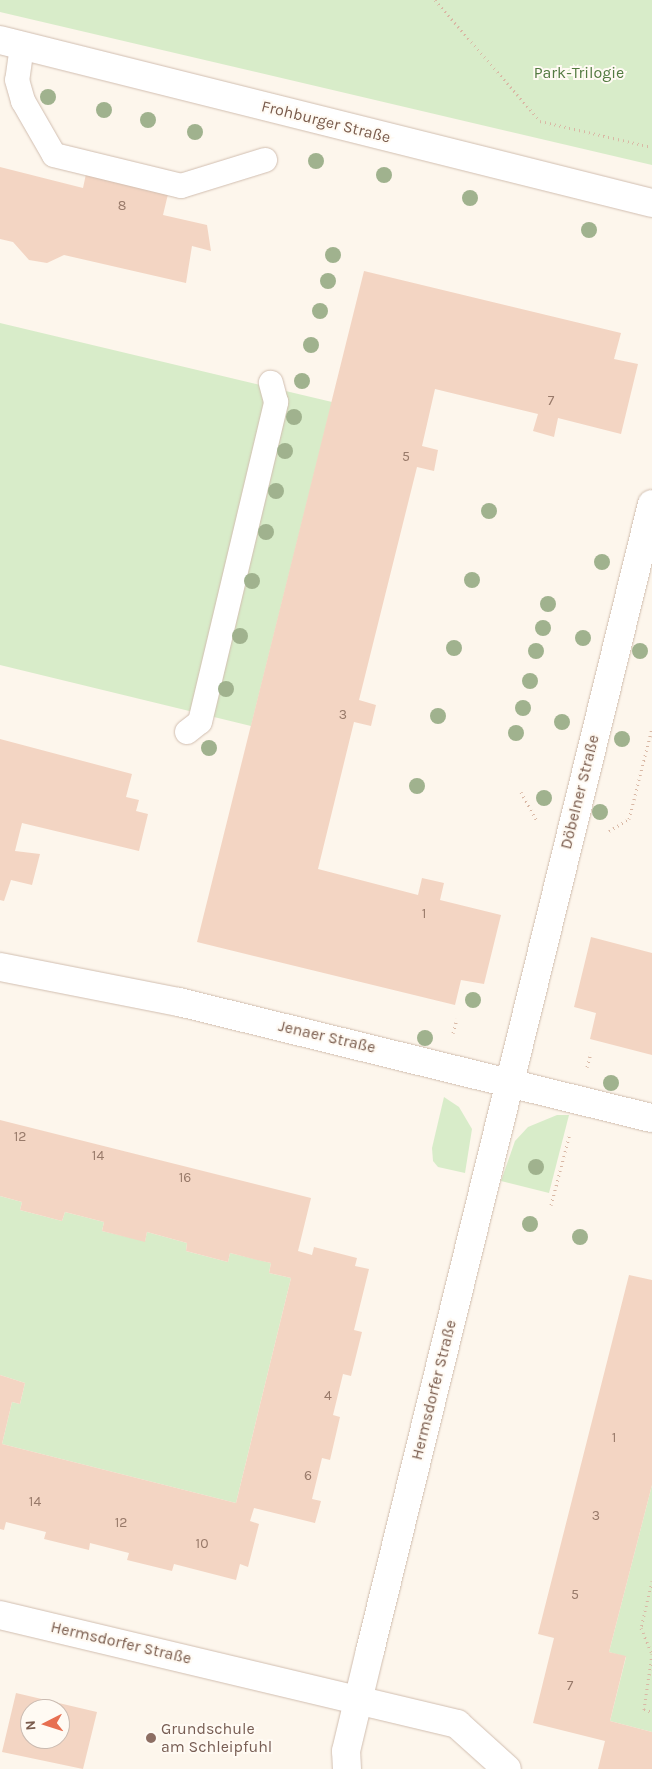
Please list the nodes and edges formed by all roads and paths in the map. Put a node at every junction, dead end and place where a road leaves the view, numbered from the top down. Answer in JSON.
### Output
{"nodes":[{"id":1,"x":435,"y":0,"type":"edge"},
{"id":2,"x":11,"y":43,"type":"edge"},
{"id":3,"x":652,"y":147,"type":"edge"},
{"id":4,"x":264,"y":160,"type":"dead end"},
{"id":5,"x":652,"y":203,"type":"edge"},
{"id":6,"x":271,"y":383,"type":"dead end"},
{"id":7,"x":652,"y":504,"type":"edge"},
{"id":8,"x":652,"y":728,"type":"edge"},
{"id":9,"x":187,"y":732,"type":"dead end"},
{"id":10,"x":521,"y":792,"type":"dead end"},
{"id":11,"x":536,"y":829,"type":"dead end"},
{"id":12,"x":599,"y":836,"type":"dead end"},
{"id":13,"x":0,"y":967,"type":"edge"},
{"id":14,"x":508,"y":1080,"type":"junction"},
{"id":15,"x":652,"y":1118,"type":"edge"},
{"id":16,"x":652,"y":1581,"type":"edge"},
{"id":17,"x":0,"y":1615,"type":"edge"},
{"id":18,"x":359,"y":1699,"type":"junction"},
{"id":19,"x":652,"y":1712,"type":"edge"},
{"id":20,"x":347,"y":1769,"type":"edge"},
{"id":21,"x":507,"y":1769,"type":"edge"}],
"edges":[{"from":1,"to":3,"type":"path"},
{"from":2,"to":4,"type":"lane"},
{"from":2,"to":5,"type":"street","name":"Frohburger Straße"},
{"from":6,"to":9,"type":"lane"},
{"from":7,"to":14,"type":"street","name":"Döbelner Straße"},
{"from":8,"to":12,"type":"path"},
{"from":10,"to":11,"type":"path"},
{"from":13,"to":14,"type":"street","name":"Jenaer Straße"},
{"from":14,"to":15,"type":"street","name":"Jenaer Straße"},
{"from":14,"to":18,"type":"street","name":"Hermsdorfer Straße"},
{"from":16,"to":19,"type":"path"},
{"from":17,"to":18,"type":"street","name":"Hermsdorfer Straße"},
{"from":18,"to":20,"type":"street","name":"Hermsdorfer Straße"},
{"from":18,"to":21,"type":"street","name":"Hermsdorfer Straße"}]}
